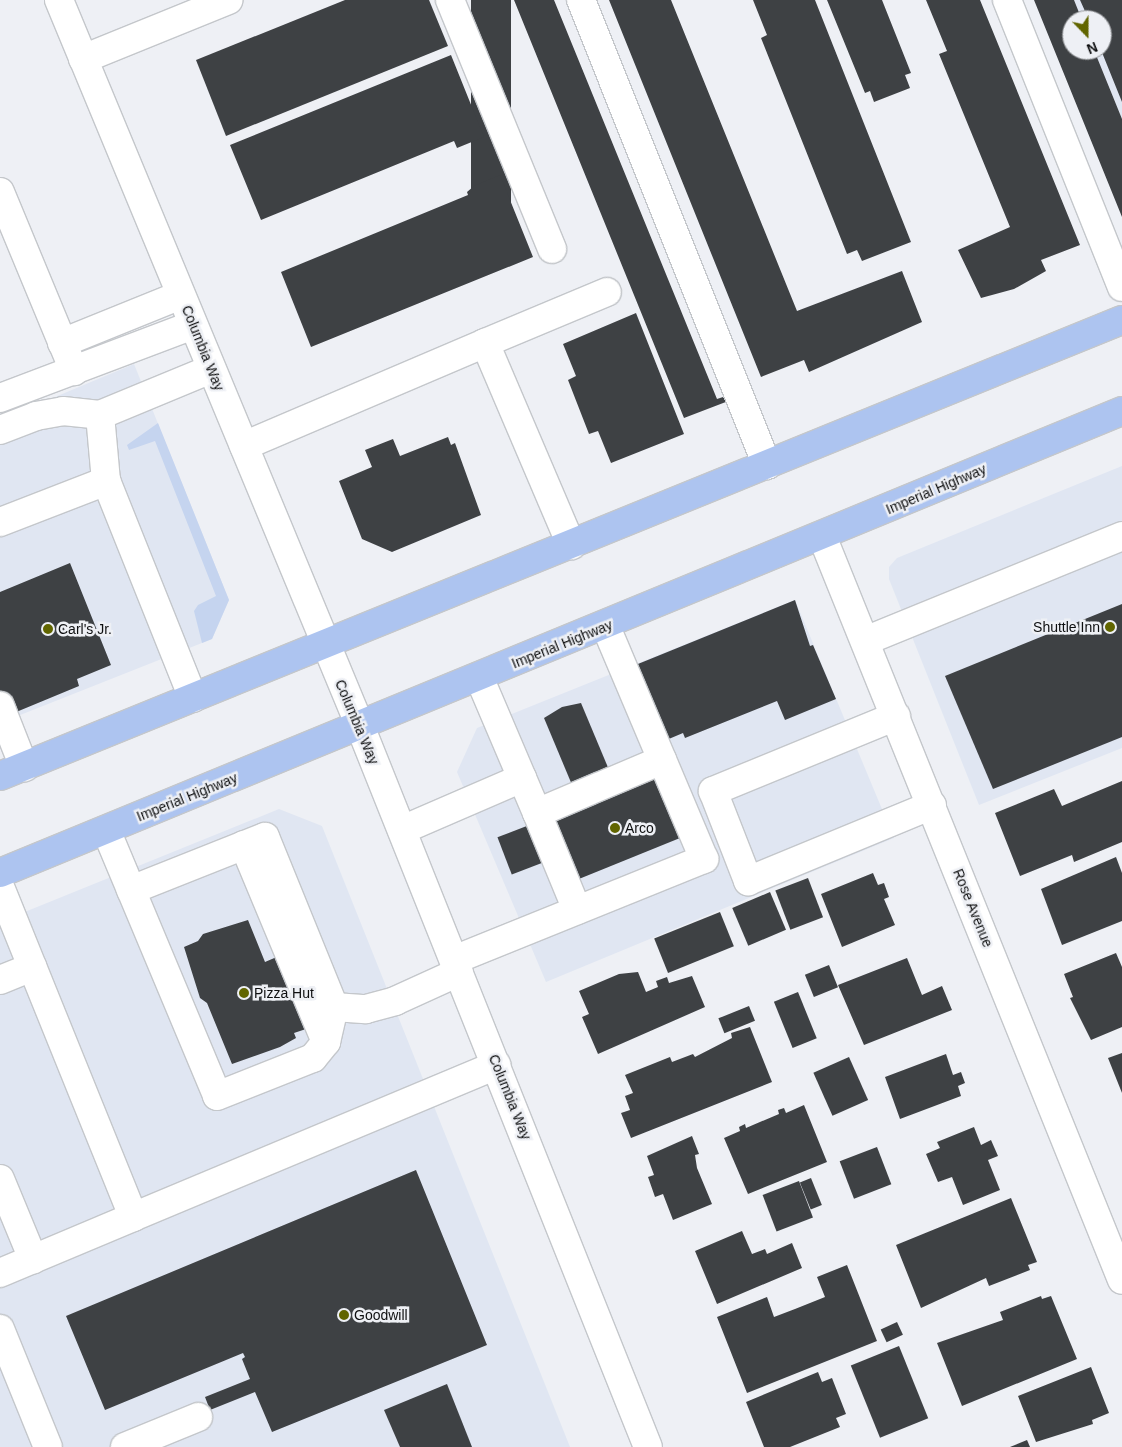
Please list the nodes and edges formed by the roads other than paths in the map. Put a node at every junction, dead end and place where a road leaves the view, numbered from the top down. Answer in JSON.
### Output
{"nodes":[{"id":1,"x":59,"y":0,"type":"edge"},
{"id":2,"x":228,"y":0,"type":"edge"},
{"id":3,"x":450,"y":0,"type":"edge"},
{"id":4,"x":581,"y":0,"type":"edge"},
{"id":5,"x":1007,"y":0,"type":"edge"},
{"id":6,"x":83,"y":59,"type":"junction"},
{"id":7,"x":0,"y":192,"type":"edge"},
{"id":8,"x":552,"y":249,"type":"dead end"},
{"id":9,"x":1122,"y":286,"type":"edge"},
{"id":10,"x":608,"y":292,"type":"dead end"},
{"id":11,"x":181,"y":295,"type":"junction"},
{"id":12,"x":1122,"y":320,"type":"edge"},
{"id":13,"x":194,"y":325,"type":"junction"},
{"id":14,"x":62,"y":343,"type":"junction"},
{"id":15,"x":485,"y":343,"type":"junction"},
{"id":16,"x":211,"y":369,"type":"junction"},
{"id":17,"x":74,"y":371,"type":"junction"},
{"id":18,"x":0,"y":398,"type":"edge"},
{"id":19,"x":1122,"y":411,"type":"edge"},
{"id":20,"x":100,"y":415,"type":"junction"},
{"id":21,"x":0,"y":430,"type":"edge"},
{"id":22,"x":244,"y":446,"type":"junction"},
{"id":23,"x":767,"y":465,"type":"junction"},
{"id":24,"x":106,"y":481,"type":"junction"},
{"id":25,"x":0,"y":522,"type":"edge"},
{"id":26,"x":822,"y":536,"type":"junction"},
{"id":27,"x":1122,"y":536,"type":"edge"},
{"id":28,"x":571,"y":545,"type":"junction"},
{"id":29,"x":606,"y":626,"type":"junction"},
{"id":30,"x":865,"y":641,"type":"junction"},
{"id":31,"x":325,"y":644,"type":"junction"},
{"id":32,"x":479,"y":677,"type":"junction"},
{"id":33,"x":193,"y":698,"type":"junction"},
{"id":34,"x":0,"y":706,"type":"edge"},
{"id":35,"x":896,"y":716,"type":"junction"},
{"id":36,"x":360,"y":726,"type":"junction"},
{"id":37,"x":662,"y":760,"type":"junction"},
{"id":38,"x":12,"y":771,"type":"edge"},
{"id":39,"x":522,"y":778,"type":"junction"},
{"id":40,"x":932,"y":804,"type":"junction"},
{"id":41,"x":537,"y":813,"type":"junction"},
{"id":42,"x":106,"y":830,"type":"junction"},
{"id":43,"x":402,"y":830,"type":"junction"},
{"id":44,"x":244,"y":845,"type":"junction"},
{"id":45,"x":0,"y":873,"type":"edge"},
{"id":46,"x":0,"y":887,"type":"edge"},
{"id":47,"x":131,"y":890,"type":"junction"},
{"id":48,"x":576,"y":910,"type":"junction"},
{"id":49,"x":457,"y":966,"type":"junction"},
{"id":50,"x":32,"y":967,"type":"junction"},
{"id":51,"x":0,"y":980,"type":"edge"},
{"id":52,"x":334,"y":1007,"type":"junction"},
{"id":53,"x":326,"y":1042,"type":"junction"},
{"id":54,"x":497,"y":1065,"type":"junction"},
{"id":55,"x":0,"y":1180,"type":"edge"},
{"id":56,"x":133,"y":1217,"type":"junction"},
{"id":57,"x":33,"y":1259,"type":"junction"},
{"id":58,"x":0,"y":1273,"type":"edge"},
{"id":59,"x":1122,"y":1280,"type":"edge"},
{"id":60,"x":0,"y":1329,"type":"edge"},
{"id":61,"x":198,"y":1417,"type":"dead end"},
{"id":62,"x":48,"y":1447,"type":"edge"},
{"id":63,"x":125,"y":1447,"type":"edge"},
{"id":64,"x":648,"y":1447,"type":"edge"}],
"edges":[{"from":1,"to":6,"type":"street","name":"Columbia Way"},
{"from":2,"to":6,"type":"street"},
{"from":3,"to":8,"type":"street"},
{"from":4,"to":23,"type":"street"},
{"from":5,"to":9,"type":"street"},
{"from":6,"to":11,"type":"street","name":"Columbia Way"},
{"from":7,"to":14,"type":"street"},
{"from":10,"to":15,"type":"street"},
{"from":11,"to":13,"type":"street","name":"Columbia Way"},
{"from":11,"to":14,"type":"street"},
{"from":12,"to":23,"type":"main road"},
{"from":13,"to":16,"type":"street","name":"Columbia Way"},
{"from":13,"to":17,"type":"street"},
{"from":14,"to":17,"type":"street"},
{"from":15,"to":22,"type":"street"},
{"from":15,"to":28,"type":"street"},
{"from":16,"to":20,"type":"street"},
{"from":16,"to":22,"type":"street","name":"Columbia Way"},
{"from":17,"to":18,"type":"street"},
{"from":19,"to":26,"type":"main road","name":"Imperial Highway"},
{"from":20,"to":21,"type":"street"},
{"from":20,"to":24,"type":"street"},
{"from":22,"to":31,"type":"street","name":"Columbia Way"},
{"from":23,"to":28,"type":"main road"},
{"from":24,"to":25,"type":"street"},
{"from":24,"to":33,"type":"street"},
{"from":26,"to":29,"type":"main road","name":"Imperial Highway"},
{"from":26,"to":30,"type":"street","name":"Rose Avenue"},
{"from":27,"to":30,"type":"street"},
{"from":28,"to":31,"type":"main road"},
{"from":29,"to":32,"type":"main road","name":"Imperial Highway"},
{"from":29,"to":37,"type":"street"},
{"from":30,"to":35,"type":"street","name":"Rose Avenue"},
{"from":31,"to":33,"type":"main road"},
{"from":31,"to":36,"type":"street","name":"Columbia Way"},
{"from":32,"to":36,"type":"main road","name":"Imperial Highway"},
{"from":32,"to":39,"type":"street"},
{"from":33,"to":38,"type":"main road"},
{"from":34,"to":38,"type":"street"},
{"from":35,"to":40,"type":"street","name":"Rose Avenue"},
{"from":35,"to":40,"type":"street"},
{"from":36,"to":42,"type":"main road","name":"Imperial Highway"},
{"from":36,"to":43,"type":"street","name":"Columbia Way"},
{"from":37,"to":41,"type":"street"},
{"from":37,"to":48,"type":"street"},
{"from":39,"to":41,"type":"street"},
{"from":39,"to":43,"type":"street"},
{"from":40,"to":59,"type":"street","name":"Rose Avenue"},
{"from":41,"to":48,"type":"street"},
{"from":42,"to":45,"type":"main road","name":"Imperial Highway"},
{"from":42,"to":47,"type":"street"},
{"from":43,"to":49,"type":"street","name":"Columbia Way"},
{"from":44,"to":47,"type":"street"},
{"from":44,"to":52,"type":"street"},
{"from":44,"to":53,"type":"street"},
{"from":46,"to":50,"type":"street"},
{"from":47,"to":53,"type":"street"},
{"from":48,"to":49,"type":"street"},
{"from":49,"to":52,"type":"street"},
{"from":49,"to":54,"type":"street","name":"Columbia Way"},
{"from":50,"to":51,"type":"street"},
{"from":50,"to":56,"type":"street"},
{"from":52,"to":53,"type":"street"},
{"from":54,"to":56,"type":"street"},
{"from":54,"to":64,"type":"street","name":"Columbia Way"},
{"from":55,"to":57,"type":"street"},
{"from":56,"to":57,"type":"street"},
{"from":57,"to":58,"type":"street"},
{"from":60,"to":62,"type":"street"},
{"from":61,"to":63,"type":"street"}]}
